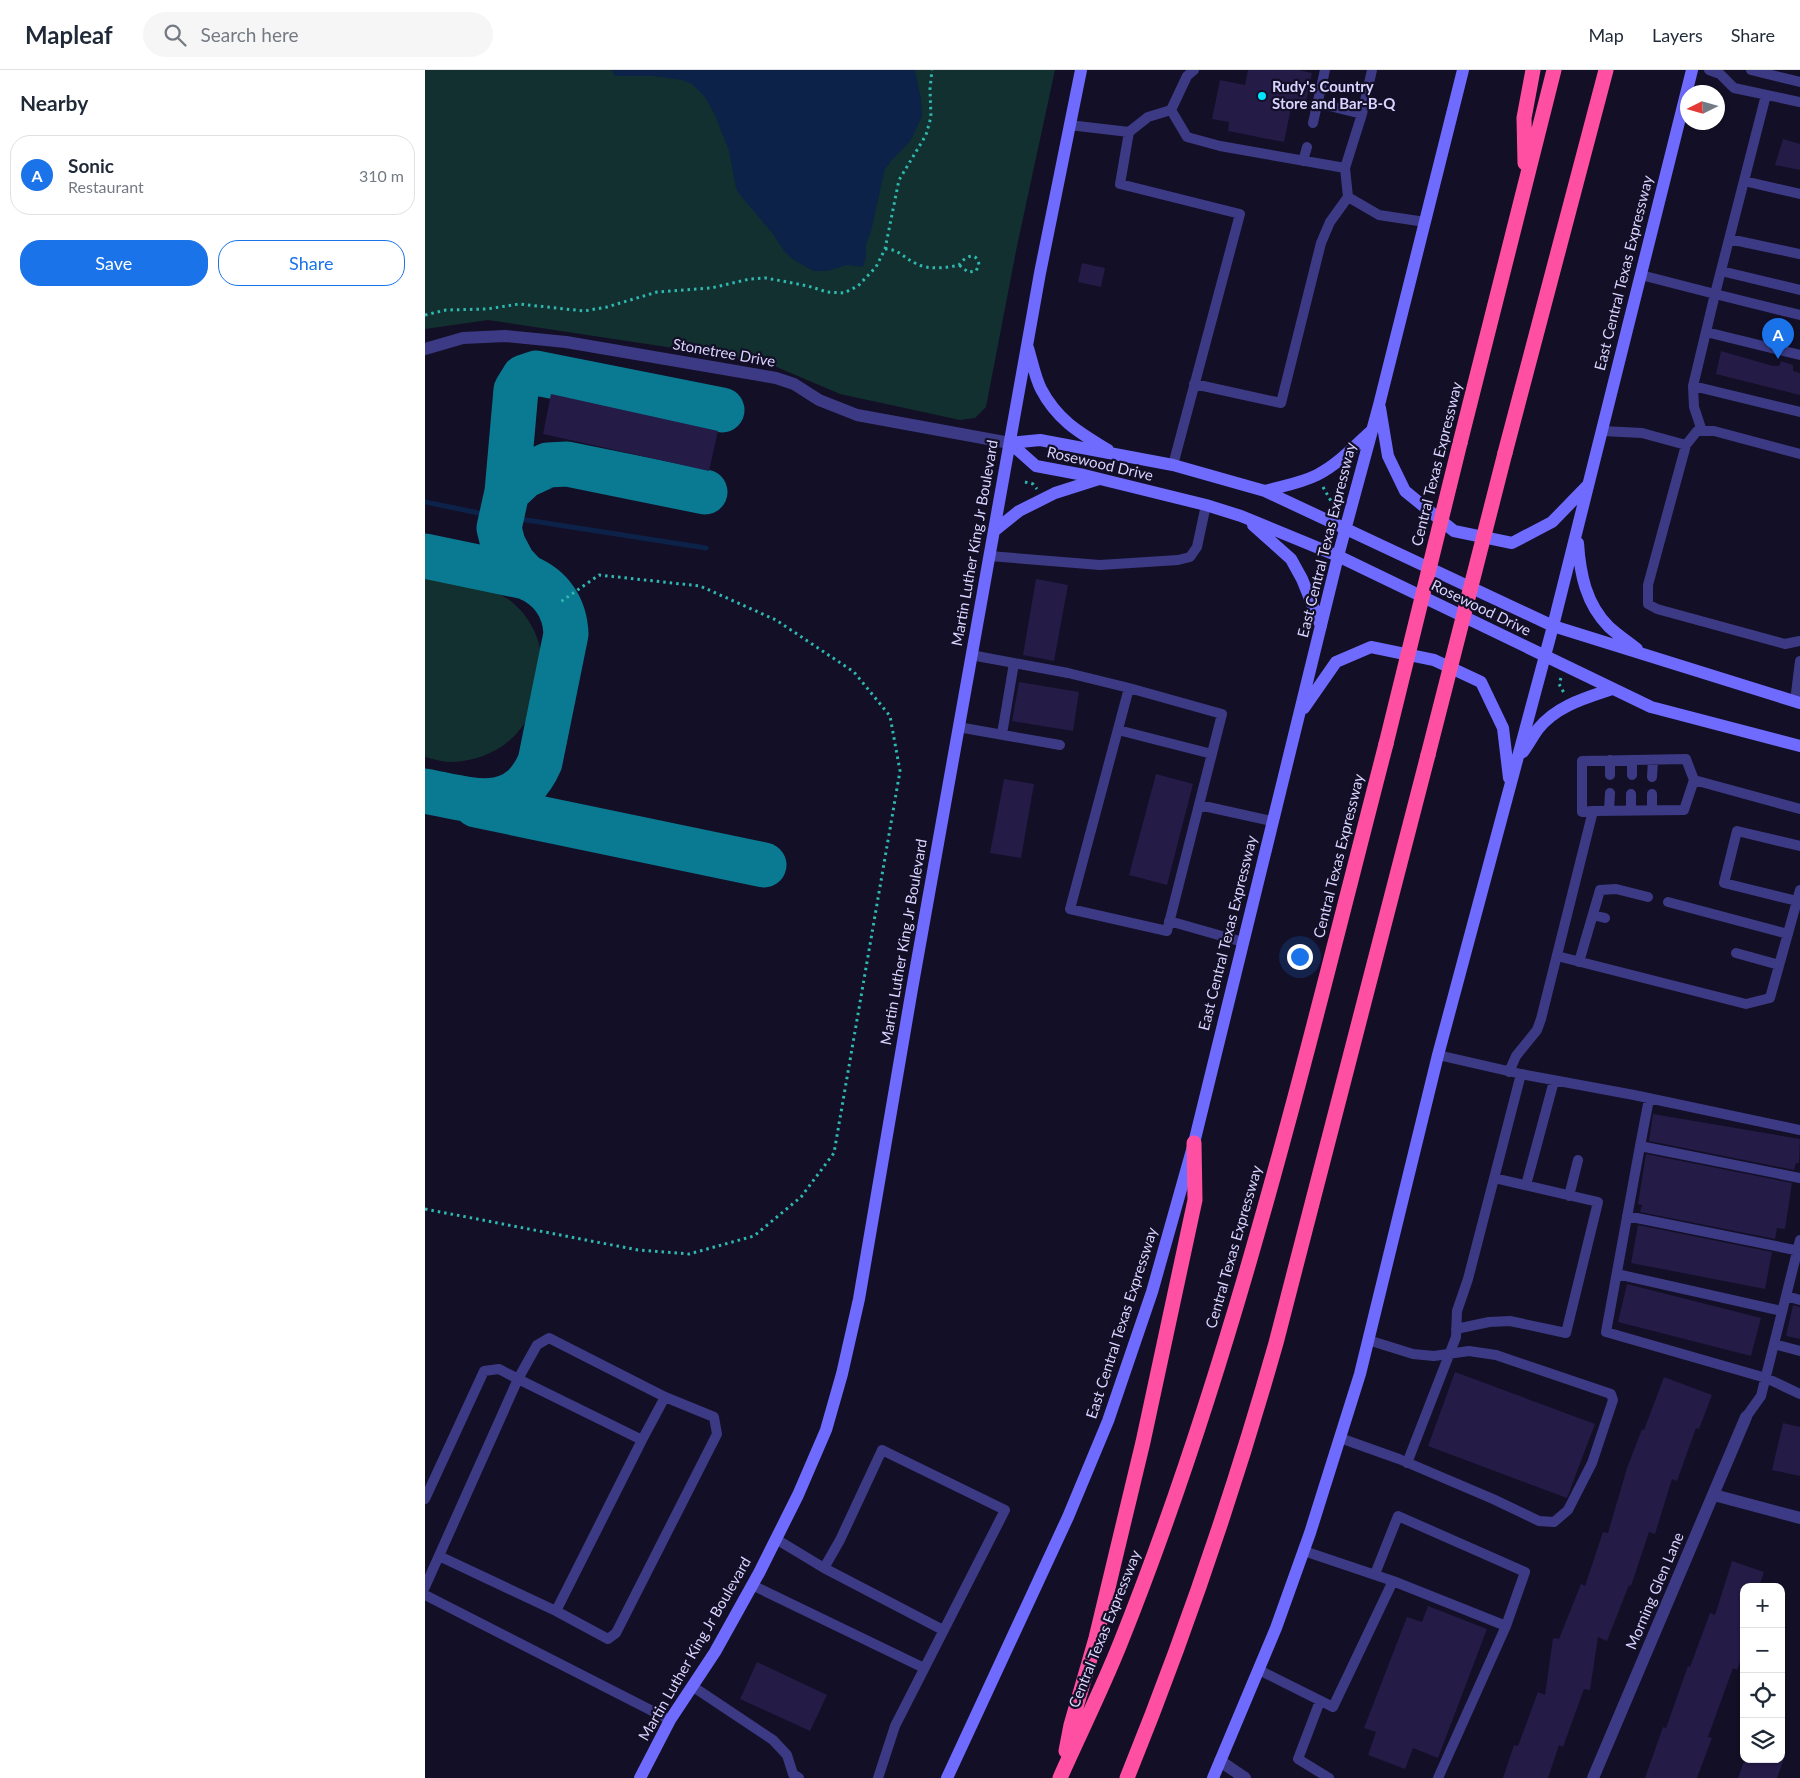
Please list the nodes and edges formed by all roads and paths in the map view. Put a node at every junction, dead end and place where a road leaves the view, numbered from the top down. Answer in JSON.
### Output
{"nodes":[{"id":1,"x":932,"y":70,"type":"edge"},
{"id":2,"x":1081,"y":70,"type":"edge"},
{"id":3,"x":1195,"y":70,"type":"edge"},
{"id":4,"x":1325,"y":70,"type":"edge"},
{"id":5,"x":1372,"y":70,"type":"edge"},
{"id":6,"x":1463,"y":70,"type":"edge"},
{"id":7,"x":1533,"y":70,"type":"edge"},
{"id":8,"x":1555,"y":70,"type":"edge"},
{"id":9,"x":1606,"y":70,"type":"edge"},
{"id":10,"x":1692,"y":70,"type":"edge"},
{"id":11,"x":1709,"y":70,"type":"edge"},
{"id":12,"x":1751,"y":70,"type":"edge"},
{"id":13,"x":1725,"y":72,"type":"edge"},
{"id":14,"x":1800,"y":82,"type":"edge"},
{"id":15,"x":1766,"y":95,"type":"junction"},
{"id":16,"x":1800,"y":102,"type":"edge"},
{"id":17,"x":1317,"y":103,"type":"junction"},
{"id":18,"x":1171,"y":110,"type":"junction"},
{"id":19,"x":1362,"y":114,"type":"junction"},
{"id":20,"x":1313,"y":122,"type":"dead end"},
{"id":21,"x":1069,"y":125,"type":"junction"},
{"id":22,"x":1129,"y":132,"type":"junction"},
{"id":23,"x":1307,"y":147,"type":"dead end"},
{"id":24,"x":1303,"y":160,"type":"junction"},
{"id":25,"x":1345,"y":168,"type":"junction"},
{"id":26,"x":1744,"y":181,"type":"junction"},
{"id":27,"x":1526,"y":182,"type":"junction"},
{"id":28,"x":1800,"y":194,"type":"edge"},
{"id":29,"x":1348,"y":197,"type":"junction"},
{"id":30,"x":1425,"y":222,"type":"junction"},
{"id":31,"x":1729,"y":239,"type":"junction"},
{"id":32,"x":885,"y":249,"type":"junction"},
{"id":33,"x":1800,"y":254,"type":"edge"},
{"id":34,"x":959,"y":265,"type":"junction"},
{"id":35,"x":1721,"y":271,"type":"junction"},
{"id":36,"x":1641,"y":275,"type":"junction"},
{"id":37,"x":1800,"y":290,"type":"edge"},
{"id":38,"x":1715,"y":294,"type":"junction"},
{"id":39,"x":425,"y":315,"type":"edge"},
{"id":40,"x":1800,"y":315,"type":"edge"},
{"id":41,"x":1706,"y":332,"type":"junction"},
{"id":42,"x":1027,"y":345,"type":"junction"},
{"id":43,"x":425,"y":348,"type":"edge"},
{"id":44,"x":1800,"y":355,"type":"edge"},
{"id":45,"x":1195,"y":384,"type":"junction"},
{"id":46,"x":1693,"y":386,"type":"junction"},
{"id":47,"x":1379,"y":405,"type":"junction"},
{"id":48,"x":1800,"y":412,"type":"edge"},
{"id":49,"x":1702,"y":430,"type":"junction"},
{"id":50,"x":1371,"y":431,"type":"junction"},
{"id":51,"x":1602,"y":431,"type":"junction"},
{"id":52,"x":1010,"y":443,"type":"junction"},
{"id":53,"x":1686,"y":445,"type":"junction"},
{"id":54,"x":1114,"y":453,"type":"junction"},
{"id":55,"x":1800,"y":454,"type":"edge"},
{"id":56,"x":1173,"y":465,"type":"junction"},
{"id":57,"x":1099,"y":479,"type":"junction"},
{"id":58,"x":1025,"y":482,"type":"dead end"},
{"id":59,"x":1321,"y":482,"type":"dead end"},
{"id":60,"x":1588,"y":485,"type":"junction"},
{"id":61,"x":1265,"y":490,"type":"junction"},
{"id":62,"x":1038,"y":492,"type":"dead end"},
{"id":63,"x":1341,"y":504,"type":"dead end"},
{"id":64,"x":1206,"y":505,"type":"junction"},
{"id":65,"x":1241,"y":516,"type":"junction"},
{"id":66,"x":1347,"y":528,"type":"junction"},
{"id":67,"x":994,"y":530,"type":"junction"},
{"id":68,"x":1577,"y":531,"type":"junction"},
{"id":69,"x":989,"y":556,"type":"junction"},
{"id":70,"x":1338,"y":556,"type":"junction"},
{"id":71,"x":559,"y":603,"type":"dead end"},
{"id":72,"x":1321,"y":626,"type":"junction"},
{"id":73,"x":1553,"y":626,"type":"junction"},
{"id":74,"x":1800,"y":641,"type":"edge"},
{"id":75,"x":1643,"y":654,"type":"junction"},
{"id":76,"x":971,"y":655,"type":"junction"},
{"id":77,"x":1545,"y":657,"type":"junction"},
{"id":78,"x":1800,"y":661,"type":"edge"},
{"id":79,"x":1014,"y":663,"type":"junction"},
{"id":80,"x":1561,"y":678,"type":"dead end"},
{"id":81,"x":1129,"y":688,"type":"junction"},
{"id":82,"x":1612,"y":689,"type":"junction"},
{"id":83,"x":1564,"y":693,"type":"dead end"},
{"id":84,"x":1798,"y":702,"type":"edge"},
{"id":85,"x":1299,"y":715,"type":"junction"},
{"id":86,"x":958,"y":727,"type":"junction"},
{"id":87,"x":1118,"y":730,"type":"junction"},
{"id":88,"x":1002,"y":734,"type":"junction"},
{"id":89,"x":1060,"y":745,"type":"dead end"},
{"id":90,"x":1800,"y":746,"type":"edge"},
{"id":91,"x":1212,"y":754,"type":"junction"},
{"id":92,"x":1610,"y":760,"type":"junction"},
{"id":93,"x":1632,"y":760,"type":"junction"},
{"id":94,"x":1653,"y":760,"type":"junction"},
{"id":95,"x":1516,"y":762,"type":"junction"},
{"id":96,"x":1610,"y":775,"type":"dead end"},
{"id":97,"x":1632,"y":775,"type":"dead end"},
{"id":98,"x":1652,"y":777,"type":"dead end"},
{"id":99,"x":1693,"y":780,"type":"junction"},
{"id":100,"x":1510,"y":786,"type":"junction"},
{"id":101,"x":1609,"y":793,"type":"dead end"},
{"id":102,"x":1631,"y":794,"type":"dead end"},
{"id":103,"x":1652,"y":794,"type":"dead end"},
{"id":104,"x":1199,"y":805,"type":"junction"},
{"id":105,"x":1800,"y":809,"type":"edge"},
{"id":106,"x":1652,"y":810,"type":"junction"},
{"id":107,"x":1609,"y":811,"type":"junction"},
{"id":108,"x":1631,"y":811,"type":"junction"},
{"id":109,"x":1593,"y":812,"type":"junction"},
{"id":110,"x":1272,"y":821,"type":"junction"},
{"id":111,"x":1800,"y":846,"type":"edge"},
{"id":112,"x":1800,"y":890,"type":"edge"},
{"id":113,"x":1648,"y":897,"type":"dead end"},
{"id":114,"x":1797,"y":901,"type":"junction"},
{"id":115,"x":1668,"y":902,"type":"dead end"},
{"id":116,"x":1593,"y":914,"type":"junction"},
{"id":117,"x":1605,"y":918,"type":"dead end"},
{"id":118,"x":1169,"y":921,"type":"junction"},
{"id":119,"x":1788,"y":934,"type":"junction"},
{"id":120,"x":1243,"y":942,"type":"junction"},
{"id":121,"x":1736,"y":953,"type":"dead end"},
{"id":122,"x":1557,"y":956,"type":"junction"},
{"id":123,"x":1579,"y":962,"type":"junction"},
{"id":124,"x":1779,"y":965,"type":"junction"},
{"id":125,"x":1438,"y":1055,"type":"junction"},
{"id":126,"x":1509,"y":1072,"type":"junction"},
{"id":127,"x":1521,"y":1074,"type":"junction"},
{"id":128,"x":1554,"y":1080,"type":"junction"},
{"id":129,"x":1649,"y":1099,"type":"junction"},
{"id":130,"x":1800,"y":1130,"type":"edge"},
{"id":131,"x":1194,"y":1143,"type":"junction"},
{"id":132,"x":1640,"y":1146,"type":"junction"},
{"id":133,"x":1578,"y":1160,"type":"dead end"},
{"id":134,"x":1494,"y":1178,"type":"junction"},
{"id":135,"x":1800,"y":1178,"type":"edge"},
{"id":136,"x":1526,"y":1186,"type":"junction"},
{"id":137,"x":1569,"y":1196,"type":"junction"},
{"id":138,"x":425,"y":1208,"type":"edge"},
{"id":139,"x":1627,"y":1216,"type":"junction"},
{"id":140,"x":1799,"y":1247,"type":"edge"},
{"id":141,"x":1617,"y":1274,"type":"junction"},
{"id":142,"x":1786,"y":1296,"type":"junction"},
{"id":143,"x":1800,"y":1300,"type":"edge"},
{"id":144,"x":1782,"y":1311,"type":"junction"},
{"id":145,"x":1456,"y":1329,"type":"junction"},
{"id":146,"x":1368,"y":1340,"type":"junction"},
{"id":147,"x":1774,"y":1344,"type":"junction"},
{"id":148,"x":1800,"y":1351,"type":"edge"},
{"id":149,"x":1449,"y":1355,"type":"junction"},
{"id":150,"x":1766,"y":1378,"type":"junction"},
{"id":151,"x":518,"y":1379,"type":"junction"},
{"id":152,"x":1800,"y":1394,"type":"edge"},
{"id":153,"x":665,"y":1397,"type":"junction"},
{"id":154,"x":1746,"y":1417,"type":"joint"},
{"id":155,"x":1340,"y":1438,"type":"junction"},
{"id":156,"x":642,"y":1440,"type":"junction"},
{"id":157,"x":1407,"y":1463,"type":"junction"},
{"id":158,"x":1714,"y":1495,"type":"junction"},
{"id":159,"x":425,"y":1499,"type":"edge"},
{"id":160,"x":1800,"y":1518,"type":"edge"},
{"id":161,"x":776,"y":1539,"type":"junction"},
{"id":162,"x":1303,"y":1551,"type":"junction"},
{"id":163,"x":439,"y":1556,"type":"junction"},
{"id":164,"x":824,"y":1568,"type":"junction"},
{"id":165,"x":1375,"y":1574,"type":"junction"},
{"id":166,"x":1393,"y":1580,"type":"junction"},
{"id":167,"x":752,"y":1585,"type":"junction"},
{"id":168,"x":425,"y":1587,"type":"edge"},
{"id":169,"x":425,"y":1595,"type":"edge"},
{"id":170,"x":556,"y":1611,"type":"junction"},
{"id":171,"x":1506,"y":1626,"type":"junction"},
{"id":172,"x":943,"y":1630,"type":"junction"},
{"id":173,"x":925,"y":1668,"type":"junction"},
{"id":174,"x":1259,"y":1670,"type":"junction"},
{"id":175,"x":692,"y":1686,"type":"junction"},
{"id":176,"x":1320,"y":1701,"type":"junction"},
{"id":177,"x":670,"y":1720,"type":"junction"},
{"id":178,"x":1220,"y":1761,"type":"junction"},
{"id":179,"x":1061,"y":1774,"type":"edge"},
{"id":180,"x":640,"y":1778,"type":"edge"},
{"id":181,"x":799,"y":1778,"type":"edge"},
{"id":182,"x":878,"y":1778,"type":"edge"},
{"id":183,"x":947,"y":1778,"type":"edge"},
{"id":184,"x":1127,"y":1778,"type":"edge"},
{"id":185,"x":1213,"y":1778,"type":"edge"},
{"id":186,"x":1245,"y":1778,"type":"edge"},
{"id":187,"x":1329,"y":1778,"type":"edge"},
{"id":188,"x":1438,"y":1778,"type":"edge"},
{"id":189,"x":1593,"y":1778,"type":"edge"}],
"edges":[{"from":1,"to":32,"type":"path"},
{"from":2,"to":21,"type":"main road","name":"Martin Luther King Jr Boulevard"},
{"from":3,"to":18,"type":"lane"},
{"from":4,"to":17,"type":"lane"},
{"from":5,"to":19,"type":"lane"},
{"from":6,"to":30,"type":"main road","name":"East Central Texas Expressway"},
{"from":7,"to":27,"type":"highway"},
{"from":8,"to":27,"type":"highway","name":"Central Texas Expressway"},
{"from":9,"to":184,"type":"highway","bridge":true},
{"from":10,"to":36,"type":"main road","name":"East Central Texas Expressway"},
{"from":11,"to":13,"type":"lane"},
{"from":12,"to":14,"type":"lane"},
{"from":13,"to":15,"type":"lane"},
{"from":15,"to":16,"type":"lane"},
{"from":15,"to":26,"type":"lane"},
{"from":17,"to":19,"type":"lane"},
{"from":17,"to":20,"type":"lane"},
{"from":18,"to":22,"type":"lane"},
{"from":18,"to":24,"type":"lane"},
{"from":19,"to":25,"type":"lane"},
{"from":21,"to":22,"type":"lane"},
{"from":21,"to":42,"type":"main road","name":"Martin Luther King Jr Boulevard"},
{"from":22,"to":45,"type":"lane"},
{"from":23,"to":24,"type":"lane"},
{"from":24,"to":25,"type":"lane"},
{"from":25,"to":29,"type":"lane"},
{"from":26,"to":28,"type":"lane"},
{"from":26,"to":31,"type":"lane"},
{"from":27,"to":179,"type":"highway","name":"Central Texas Expressway","bridge":true},
{"from":29,"to":30,"type":"lane"},
{"from":29,"to":45,"type":"lane"},
{"from":30,"to":47,"type":"main road","name":"East Central Texas Expressway"},
{"from":31,"to":33,"type":"lane"},
{"from":31,"to":35,"type":"lane"},
{"from":32,"to":34,"type":"path"},
{"from":32,"to":39,"type":"path"},
{"from":34,"to":34,"type":"path"},
{"from":35,"to":37,"type":"lane"},
{"from":35,"to":38,"type":"lane"},
{"from":36,"to":38,"type":"lane"},
{"from":36,"to":51,"type":"main road","name":"East Central Texas Expressway"},
{"from":38,"to":40,"type":"lane"},
{"from":38,"to":41,"type":"lane"},
{"from":41,"to":44,"type":"lane"},
{"from":41,"to":46,"type":"lane"},
{"from":42,"to":52,"type":"main road","name":"Martin Luther King Jr Boulevard"},
{"from":42,"to":54,"type":"main road"},
{"from":43,"to":52,"type":"street","name":"Stonetree Drive"},
{"from":45,"to":56,"type":"lane"},
{"from":46,"to":48,"type":"lane"},
{"from":46,"to":49,"type":"lane"},
{"from":47,"to":50,"type":"main road","name":"East Central Texas Expressway"},
{"from":47,"to":60,"type":"main road"},
{"from":49,"to":53,"type":"lane"},
{"from":49,"to":55,"type":"lane"},
{"from":50,"to":61,"type":"main road"},
{"from":50,"to":66,"type":"main road","name":"East Central Texas Expressway"},
{"from":51,"to":53,"type":"lane"},
{"from":51,"to":60,"type":"main road","name":"East Central Texas Expressway"},
{"from":52,"to":54,"type":"main road","name":"Rosewood Drive"},
{"from":52,"to":57,"type":"main road","name":"Rosewood Drive"},
{"from":52,"to":67,"type":"main road","name":"Martin Luther King Jr Boulevard"},
{"from":53,"to":74,"type":"lane"},
{"from":54,"to":56,"type":"main road","name":"Rosewood Drive"},
{"from":56,"to":61,"type":"main road","name":"Rosewood Drive"},
{"from":57,"to":64,"type":"main road","name":"Rosewood Drive"},
{"from":57,"to":67,"type":"main road"},
{"from":58,"to":62,"type":"path"},
{"from":59,"to":63,"type":"path"},
{"from":60,"to":68,"type":"main road","name":"East Central Texas Expressway"},
{"from":61,"to":66,"type":"main road","name":"Rosewood Drive"},
{"from":64,"to":65,"type":"main road","name":"Rosewood Drive"},
{"from":64,"to":69,"type":"lane"},
{"from":65,"to":70,"type":"main road","name":"Rosewood Drive"},
{"from":65,"to":72,"type":"main road"},
{"from":66,"to":70,"type":"main road","name":"East Central Texas Expressway"},
{"from":66,"to":73,"type":"main road","name":"Rosewood Drive"},
{"from":67,"to":69,"type":"main road","name":"Martin Luther King Jr Boulevard"},
{"from":68,"to":73,"type":"main road","name":"East Central Texas Expressway"},
{"from":68,"to":75,"type":"main road"},
{"from":69,"to":76,"type":"main road","name":"Martin Luther King Jr Boulevard"},
{"from":70,"to":72,"type":"main road","name":"East Central Texas Expressway"},
{"from":70,"to":77,"type":"main road","name":"Rosewood Drive"},
{"from":71,"to":138,"type":"path"},
{"from":72,"to":85,"type":"main road","name":"East Central Texas Expressway"},
{"from":73,"to":75,"type":"main road","name":"Rosewood Drive"},
{"from":73,"to":77,"type":"main road","name":"East Central Texas Expressway"},
{"from":75,"to":84,"type":"main road","name":"Rosewood Drive"},
{"from":76,"to":79,"type":"lane"},
{"from":76,"to":86,"type":"main road","name":"Martin Luther King Jr Boulevard"},
{"from":77,"to":82,"type":"main road","name":"Rosewood Drive"},
{"from":77,"to":95,"type":"main road","name":"East Central Texas Expressway"},
{"from":78,"to":84,"type":"lane"},
{"from":79,"to":81,"type":"lane"},
{"from":79,"to":88,"type":"lane"},
{"from":80,"to":83,"type":"path"},
{"from":81,"to":87,"type":"lane"},
{"from":81,"to":91,"type":"lane"},
{"from":82,"to":90,"type":"main road","name":"Rosewood Drive"},
{"from":82,"to":95,"type":"main road"},
{"from":85,"to":100,"type":"main road"},
{"from":85,"to":110,"type":"main road","name":"East Central Texas Expressway"},
{"from":86,"to":88,"type":"lane"},
{"from":86,"to":161,"type":"main road","name":"Martin Luther King Jr Boulevard"},
{"from":87,"to":91,"type":"lane"},
{"from":87,"to":118,"type":"lane"},
{"from":88,"to":89,"type":"lane"},
{"from":91,"to":104,"type":"lane"},
{"from":92,"to":93,"type":"lane"},
{"from":92,"to":96,"type":"lane"},
{"from":92,"to":109,"type":"lane"},
{"from":93,"to":94,"type":"lane"},
{"from":93,"to":97,"type":"lane"},
{"from":94,"to":98,"type":"lane"},
{"from":94,"to":99,"type":"lane"},
{"from":95,"to":100,"type":"main road","name":"East Central Texas Expressway"},
{"from":99,"to":105,"type":"lane"},
{"from":99,"to":106,"type":"lane"},
{"from":100,"to":125,"type":"main road","name":"East Central Texas Expressway"},
{"from":101,"to":107,"type":"lane"},
{"from":102,"to":108,"type":"lane"},
{"from":103,"to":106,"type":"lane"},
{"from":104,"to":110,"type":"lane"},
{"from":104,"to":118,"type":"lane"},
{"from":106,"to":108,"type":"lane"},
{"from":107,"to":108,"type":"lane"},
{"from":107,"to":109,"type":"lane"},
{"from":109,"to":122,"type":"lane"},
{"from":110,"to":120,"type":"main road","name":"East Central Texas Expressway"},
{"from":111,"to":114,"type":"lane"},
{"from":112,"to":114,"type":"lane"},
{"from":113,"to":116,"type":"lane"},
{"from":114,"to":119,"type":"lane"},
{"from":115,"to":119,"type":"lane"},
{"from":116,"to":117,"type":"lane"},
{"from":116,"to":123,"type":"lane"},
{"from":118,"to":120,"type":"lane"},
{"from":119,"to":124,"type":"lane"},
{"from":120,"to":131,"type":"main road","name":"East Central Texas Expressway"},
{"from":121,"to":124,"type":"lane"},
{"from":122,"to":123,"type":"lane"},
{"from":122,"to":126,"type":"lane"},
{"from":123,"to":124,"type":"lane"},
{"from":125,"to":126,"type":"lane"},
{"from":125,"to":146,"type":"main road","name":"East Central Texas Expressway"},
{"from":126,"to":127,"type":"lane"},
{"from":127,"to":128,"type":"lane"},
{"from":127,"to":134,"type":"lane"},
{"from":128,"to":129,"type":"lane"},
{"from":128,"to":136,"type":"lane"},
{"from":129,"to":130,"type":"lane"},
{"from":129,"to":132,"type":"lane"},
{"from":131,"to":179,"type":"highway"},
{"from":131,"to":183,"type":"main road","name":"East Central Texas Expressway"},
{"from":132,"to":135,"type":"lane"},
{"from":132,"to":139,"type":"lane"},
{"from":133,"to":137,"type":"lane"},
{"from":134,"to":136,"type":"lane"},
{"from":134,"to":145,"type":"lane"},
{"from":136,"to":137,"type":"lane"},
{"from":137,"to":145,"type":"lane"},
{"from":139,"to":140,"type":"lane"},
{"from":139,"to":141,"type":"lane"},
{"from":140,"to":142,"type":"lane"},
{"from":141,"to":144,"type":"lane"},
{"from":141,"to":150,"type":"lane"},
{"from":142,"to":143,"type":"lane"},
{"from":142,"to":144,"type":"lane"},
{"from":144,"to":147,"type":"lane"},
{"from":145,"to":149,"type":"lane"},
{"from":146,"to":149,"type":"lane"},
{"from":146,"to":155,"type":"main road","name":"East Central Texas Expressway"},
{"from":147,"to":148,"type":"lane"},
{"from":147,"to":150,"type":"lane"},
{"from":149,"to":157,"type":"lane"},
{"from":149,"to":157,"type":"lane"},
{"from":150,"to":152,"type":"lane"},
{"from":150,"to":154,"type":"lane"},
{"from":151,"to":153,"type":"lane"},
{"from":151,"to":156,"type":"lane"},
{"from":151,"to":159,"type":"lane"},
{"from":151,"to":163,"type":"lane"},
{"from":153,"to":156,"type":"lane"},
{"from":153,"to":170,"type":"lane"},
{"from":154,"to":158,"type":"street","name":"Morning Glen Lane"},
{"from":155,"to":157,"type":"lane"},
{"from":155,"to":162,"type":"main road","name":"East Central Texas Expressway"},
{"from":156,"to":170,"type":"lane"},
{"from":158,"to":160,"type":"street"},
{"from":158,"to":189,"type":"street","name":"Morning Glen Lane"},
{"from":161,"to":164,"type":"lane"},
{"from":161,"to":167,"type":"main road","name":"Martin Luther King Jr Boulevard"},
{"from":162,"to":165,"type":"lane"},
{"from":162,"to":174,"type":"main road","name":"East Central Texas Expressway"},
{"from":163,"to":168,"type":"lane"},
{"from":163,"to":170,"type":"lane"},
{"from":164,"to":172,"type":"lane"},
{"from":164,"to":172,"type":"lane"},
{"from":165,"to":166,"type":"lane"},
{"from":165,"to":171,"type":"lane"},
{"from":166,"to":171,"type":"lane"},
{"from":166,"to":176,"type":"lane"},
{"from":167,"to":173,"type":"lane"},
{"from":167,"to":175,"type":"main road","name":"Martin Luther King Jr Boulevard"},
{"from":169,"to":177,"type":"lane"},
{"from":171,"to":188,"type":"lane"},
{"from":172,"to":173,"type":"lane"},
{"from":173,"to":182,"type":"lane"},
{"from":174,"to":176,"type":"lane"},
{"from":174,"to":178,"type":"main road","name":"East Central Texas Expressway"},
{"from":175,"to":177,"type":"main road","name":"Martin Luther King Jr Boulevard"},
{"from":175,"to":181,"type":"lane"},
{"from":176,"to":187,"type":"lane"},
{"from":177,"to":180,"type":"main road","name":"Martin Luther King Jr Boulevard"},
{"from":178,"to":185,"type":"main road","name":"East Central Texas Expressway"},
{"from":178,"to":186,"type":"street"}]}
